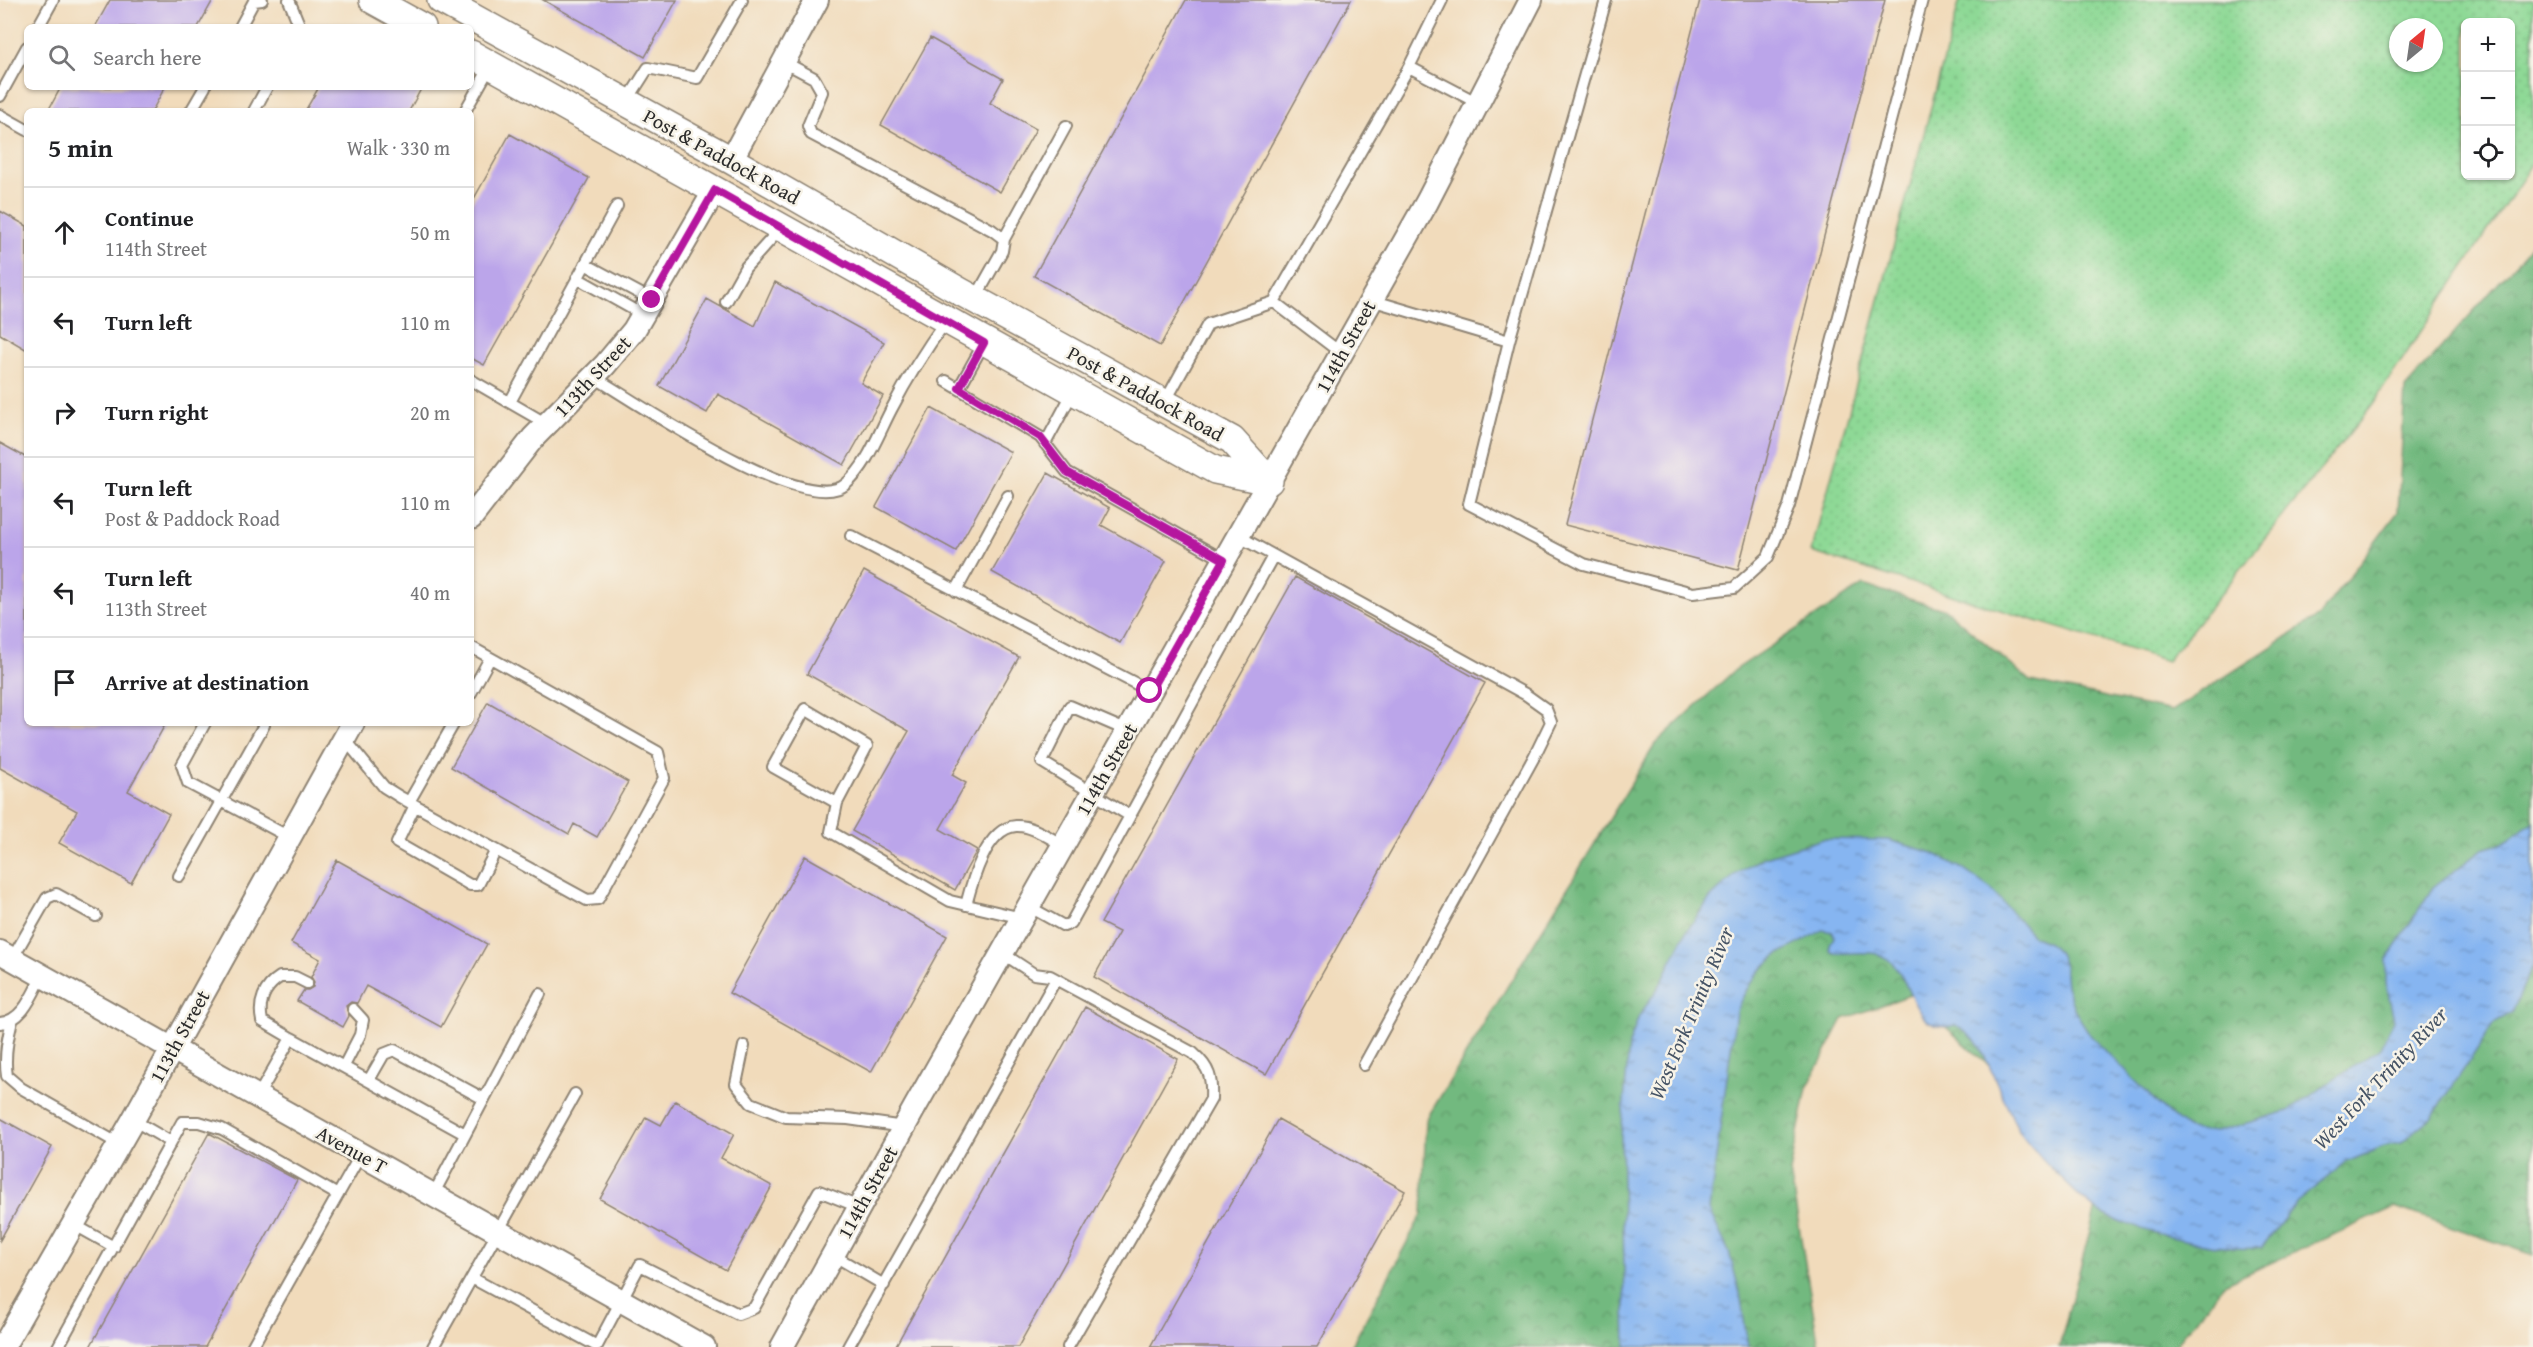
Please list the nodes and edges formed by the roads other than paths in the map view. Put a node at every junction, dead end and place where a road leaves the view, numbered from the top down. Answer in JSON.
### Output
{"nodes":[{"id":1,"x":53,"y":0,"type":"edge"},
{"id":2,"x":262,"y":0,"type":"edge"},
{"id":3,"x":289,"y":0,"type":"edge"},
{"id":4,"x":373,"y":0,"type":"edge"},
{"id":5,"x":441,"y":0,"type":"edge"},
{"id":6,"x":742,"y":0,"type":"edge"},
{"id":7,"x":817,"y":0,"type":"edge"},
{"id":8,"x":1442,"y":0,"type":"edge"},
{"id":9,"x":1531,"y":0,"type":"edge"},
{"id":10,"x":1606,"y":0,"type":"edge"},
{"id":11,"x":1922,"y":0,"type":"edge"},
{"id":12,"x":40,"y":24,"type":"edge"},
{"id":13,"x":242,"y":24,"type":"edge"},
{"id":14,"x":299,"y":24,"type":"edge"},
{"id":15,"x":417,"y":24,"type":"edge"},
{"id":16,"x":24,"y":52,"type":"edge"},
{"id":17,"x":481,"y":60,"type":"edge"},
{"id":18,"x":784,"y":62,"type":"junction"},
{"id":19,"x":1409,"y":67,"type":"junction"},
{"id":20,"x":474,"y":82,"type":"edge"},
{"id":21,"x":203,"y":90,"type":"edge"},
{"id":22,"x":265,"y":90,"type":"edge"},
{"id":23,"x":472,"y":90,"type":"edge"},
{"id":24,"x":0,"y":96,"type":"edge"},
{"id":25,"x":626,"y":102,"type":"junction"},
{"id":26,"x":1478,"y":103,"type":"junction"},
{"id":27,"x":193,"y":108,"type":"edge"},
{"id":28,"x":256,"y":108,"type":"edge"},
{"id":29,"x":466,"y":108,"type":"edge"},
{"id":30,"x":0,"y":115,"type":"edge"},
{"id":31,"x":1066,"y":126,"type":"dead end"},
{"id":32,"x":24,"y":128,"type":"edge"},
{"id":33,"x":731,"y":160,"type":"junction"},
{"id":34,"x":715,"y":190,"type":"junction"},
{"id":35,"x":617,"y":206,"type":"dead end"},
{"id":36,"x":780,"y":226,"type":"junction"},
{"id":37,"x":1004,"y":239,"type":"junction"},
{"id":38,"x":585,"y":264,"type":"junction"},
{"id":39,"x":577,"y":278,"type":"junction"},
{"id":40,"x":968,"y":296,"type":"junction"},
{"id":41,"x":1371,"y":300,"type":"junction"},
{"id":42,"x":726,"y":302,"type":"dead end"},
{"id":43,"x":1274,"y":302,"type":"junction"},
{"id":44,"x":647,"y":308,"type":"junction"},
{"id":45,"x":946,"y":321,"type":"junction"},
{"id":46,"x":1509,"y":341,"type":"junction"},
{"id":47,"x":984,"y":343,"type":"junction"},
{"id":48,"x":1341,"y":353,"type":"junction"},
{"id":49,"x":594,"y":377,"type":"junction"},
{"id":50,"x":946,"y":381,"type":"dead end"},
{"id":51,"x":474,"y":382,"type":"edge"},
{"id":52,"x":959,"y":388,"type":"junction"},
{"id":53,"x":1073,"y":392,"type":"junction"},
{"id":54,"x":510,"y":402,"type":"junction"},
{"id":55,"x":1165,"y":403,"type":"junction"},
{"id":56,"x":547,"y":424,"type":"junction"},
{"id":57,"x":1045,"y":444,"type":"junction"},
{"id":58,"x":1269,"y":481,"type":"junction"},
{"id":59,"x":1008,"y":496,"type":"dead end"},
{"id":60,"x":474,"y":514,"type":"edge"},
{"id":61,"x":851,"y":536,"type":"dead end"},
{"id":62,"x":1238,"y":536,"type":"junction"},
{"id":63,"x":1273,"y":556,"type":"junction"},
{"id":64,"x":1224,"y":560,"type":"junction"},
{"id":65,"x":956,"y":591,"type":"junction"},
{"id":66,"x":474,"y":649,"type":"edge"},
{"id":67,"x":490,"y":658,"type":"junction"},
{"id":68,"x":474,"y":687,"type":"edge"},
{"id":69,"x":1150,"y":691,"type":"junction"},
{"id":70,"x":203,"y":726,"type":"edge"},
{"id":71,"x":263,"y":726,"type":"edge"},
{"id":72,"x":452,"y":726,"type":"edge"},
{"id":73,"x":349,"y":730,"type":"edge"},
{"id":74,"x":1128,"y":731,"type":"junction"},
{"id":75,"x":1091,"y":795,"type":"junction"},
{"id":76,"x":222,"y":801,"type":"junction"},
{"id":77,"x":837,"y":803,"type":"junction"},
{"id":78,"x":412,"y":804,"type":"junction"},
{"id":79,"x":1130,"y":816,"type":"junction"},
{"id":80,"x":289,"y":837,"type":"junction"},
{"id":81,"x":1063,"y":845,"type":"junction"},
{"id":82,"x":496,"y":850,"type":"junction"},
{"id":83,"x":178,"y":876,"type":"dead end"},
{"id":84,"x":966,"y":905,"type":"junction"},
{"id":85,"x":1025,"y":912,"type":"junction"},
{"id":86,"x":96,"y":916,"type":"dead end"},
{"id":87,"x":1002,"y":953,"type":"junction"},
{"id":88,"x":6,"y":956,"type":"edge"},
{"id":89,"x":42,"y":976,"type":"junction"},
{"id":90,"x":1056,"y":979,"type":"junction"},
{"id":91,"x":307,"y":983,"type":"dead end"},
{"id":92,"x":540,"y":994,"type":"dead end"},
{"id":93,"x":353,"y":1009,"type":"dead end"},
{"id":94,"x":12,"y":1021,"type":"junction"},
{"id":95,"x":0,"y":1023,"type":"edge"},
{"id":96,"x":291,"y":1038,"type":"junction"},
{"id":97,"x":744,"y":1046,"type":"dead end"},
{"id":98,"x":172,"y":1048,"type":"junction"},
{"id":99,"x":1364,"y":1065,"type":"dead end"},
{"id":100,"x":344,"y":1066,"type":"junction"},
{"id":101,"x":369,"y":1080,"type":"junction"},
{"id":102,"x":575,"y":1094,"type":"dead end"},
{"id":103,"x":258,"y":1096,"type":"junction"},
{"id":104,"x":484,"y":1099,"type":"junction"},
{"id":105,"x":133,"y":1120,"type":"junction"},
{"id":106,"x":904,"y":1127,"type":"junction"},
{"id":107,"x":465,"y":1134,"type":"junction"},
{"id":108,"x":171,"y":1142,"type":"junction"},
{"id":109,"x":119,"y":1144,"type":"junction"},
{"id":110,"x":361,"y":1154,"type":"junction"},
{"id":111,"x":338,"y":1195,"type":"junction"},
{"id":112,"x":433,"y":1195,"type":"junction"},
{"id":113,"x":860,"y":1207,"type":"junction"},
{"id":114,"x":73,"y":1224,"type":"junction"},
{"id":115,"x":498,"y":1232,"type":"junction"},
{"id":116,"x":114,"y":1247,"type":"junction"},
{"id":117,"x":832,"y":1255,"type":"junction"},
{"id":118,"x":472,"y":1278,"type":"junction"},
{"id":119,"x":884,"y":1285,"type":"junction"},
{"id":120,"x":621,"y":1300,"type":"junction"},
{"id":121,"x":3,"y":1347,"type":"edge"},
{"id":122,"x":58,"y":1347,"type":"edge"},
{"id":123,"x":252,"y":1347,"type":"edge"},
{"id":124,"x":433,"y":1347,"type":"edge"},
{"id":125,"x":598,"y":1347,"type":"edge"},
{"id":126,"x":704,"y":1347,"type":"edge"},
{"id":127,"x":782,"y":1347,"type":"edge"},
{"id":128,"x":848,"y":1347,"type":"edge"},
{"id":129,"x":1068,"y":1347,"type":"edge"}],
"edges":[{"from":1,"to":12,"type":"lane"},
{"from":2,"to":13,"type":"lane"},
{"from":3,"to":14,"type":"lane"},
{"from":4,"to":15,"type":"street"},
{"from":5,"to":25,"type":"street","name":"Post & Paddock Road"},
{"from":6,"to":25,"type":"lane"},
{"from":7,"to":18,"type":"street","name":"113th Street"},
{"from":8,"to":19,"type":"lane"},
{"from":9,"to":26,"type":"street","name":"114th Street"},
{"from":10,"to":46,"type":"lane"},
{"from":11,"to":46,"type":"lane"},
{"from":16,"to":24,"type":"lane"},
{"from":17,"to":20,"type":"lane"},
{"from":17,"to":34,"type":"street","name":"Post & Paddock Road"},
{"from":18,"to":33,"type":"street","name":"113th Street"},
{"from":18,"to":37,"type":"lane"},
{"from":19,"to":26,"type":"lane"},
{"from":19,"to":43,"type":"lane"},
{"from":21,"to":27,"type":"lane"},
{"from":22,"to":28,"type":"lane"},
{"from":23,"to":29,"type":"lane"},
{"from":25,"to":33,"type":"street","name":"Post & Paddock Road"},
{"from":26,"to":41,"type":"street","name":"114th Street"},
{"from":30,"to":32,"type":"lane"},
{"from":31,"to":37,"type":"lane"},
{"from":33,"to":34,"type":"street","name":"113th Street"},
{"from":33,"to":40,"type":"street","name":"Post & Paddock Road"},
{"from":34,"to":36,"type":"street","name":"Post & Paddock Road"},
{"from":34,"to":44,"type":"street","name":"113th Street"},
{"from":35,"to":38,"type":"lane"},
{"from":36,"to":42,"type":"lane"},
{"from":36,"to":45,"type":"street","name":"Post & Paddock Road"},
{"from":37,"to":40,"type":"lane"},
{"from":38,"to":39,"type":"lane"},
{"from":38,"to":44,"type":"lane"},
{"from":39,"to":44,"type":"lane"},
{"from":39,"to":54,"type":"lane"},
{"from":40,"to":45,"type":"street"},
{"from":40,"to":55,"type":"street","name":"Post & Paddock Road"},
{"from":41,"to":46,"type":"lane"},
{"from":41,"to":48,"type":"street","name":"114th Street"},
{"from":43,"to":48,"type":"lane"},
{"from":43,"to":55,"type":"lane"},
{"from":44,"to":49,"type":"street","name":"113th Street"},
{"from":45,"to":47,"type":"street","name":"Post & Paddock Road"},
{"from":45,"to":49,"type":"lane"},
{"from":47,"to":52,"type":"lane"},
{"from":47,"to":53,"type":"street","name":"Post & Paddock Road"},
{"from":48,"to":58,"type":"street","name":"114th Street"},
{"from":49,"to":56,"type":"street","name":"113th Street"},
{"from":50,"to":52,"type":"lane"},
{"from":51,"to":54,"type":"lane"},
{"from":52,"to":57,"type":"lane"},
{"from":53,"to":57,"type":"lane"},
{"from":53,"to":58,"type":"street","name":"Post & Paddock Road"},
{"from":54,"to":56,"type":"lane"},
{"from":55,"to":58,"type":"street","name":"Post & Paddock Road"},
{"from":56,"to":60,"type":"street","name":"113th Street"},
{"from":57,"to":64,"type":"lane"},
{"from":58,"to":62,"type":"street","name":"114th Street"},
{"from":59,"to":65,"type":"lane"},
{"from":61,"to":65,"type":"lane"},
{"from":62,"to":63,"type":"lane"},
{"from":62,"to":64,"type":"street","name":"114th Street"},
{"from":63,"to":79,"type":"lane"},
{"from":63,"to":99,"type":"lane"},
{"from":64,"to":69,"type":"street","name":"114th Street"},
{"from":65,"to":69,"type":"lane"},
{"from":66,"to":67,"type":"lane"},
{"from":67,"to":68,"type":"lane"},
{"from":67,"to":82,"type":"lane"},
{"from":69,"to":74,"type":"street","name":"114th Street"},
{"from":70,"to":76,"type":"lane"},
{"from":71,"to":76,"type":"lane"},
{"from":72,"to":78,"type":"lane"},
{"from":73,"to":78,"type":"lane"},
{"from":73,"to":80,"type":"street","name":"113th Street"},
{"from":74,"to":75,"type":"street","name":"114th Street"},
{"from":74,"to":75,"type":"lane"},
{"from":75,"to":79,"type":"lane"},
{"from":75,"to":81,"type":"street","name":"114th Street"},
{"from":76,"to":80,"type":"lane"},
{"from":76,"to":83,"type":"lane"},
{"from":77,"to":77,"type":"lane"},
{"from":77,"to":84,"type":"lane"},
{"from":78,"to":82,"type":"lane"},
{"from":78,"to":82,"type":"lane"},
{"from":79,"to":85,"type":"lane"},
{"from":80,"to":98,"type":"street","name":"113th Street"},
{"from":81,"to":84,"type":"lane"},
{"from":81,"to":85,"type":"street","name":"114th Street"},
{"from":84,"to":85,"type":"lane"},
{"from":85,"to":87,"type":"street","name":"114th Street"},
{"from":86,"to":88,"type":"lane"},
{"from":87,"to":90,"type":"lane"},
{"from":87,"to":106,"type":"street","name":"114th Street"},
{"from":88,"to":89,"type":"street","name":"Avenue T"},
{"from":89,"to":94,"type":"lane"},
{"from":89,"to":98,"type":"street","name":"Avenue T"},
{"from":90,"to":119,"type":"lane"},
{"from":90,"to":129,"type":"lane"},
{"from":91,"to":96,"type":"lane"},
{"from":92,"to":104,"type":"lane"},
{"from":93,"to":100,"type":"lane"},
{"from":94,"to":95,"type":"lane"},
{"from":94,"to":109,"type":"lane"},
{"from":96,"to":100,"type":"lane"},
{"from":96,"to":103,"type":"lane"},
{"from":97,"to":106,"type":"lane"},
{"from":98,"to":103,"type":"street","name":"Avenue T"},
{"from":98,"to":105,"type":"street","name":"113th Street"},
{"from":100,"to":101,"type":"lane"},
{"from":101,"to":104,"type":"lane"},
{"from":101,"to":107,"type":"lane"},
{"from":102,"to":115,"type":"lane"},
{"from":103,"to":110,"type":"street","name":"Avenue T"},
{"from":104,"to":107,"type":"lane"},
{"from":105,"to":108,"type":"lane"},
{"from":105,"to":109,"type":"street","name":"113th Street"},
{"from":106,"to":113,"type":"street","name":"114th Street"},
{"from":107,"to":112,"type":"lane"},
{"from":108,"to":111,"type":"lane"},
{"from":108,"to":116,"type":"lane"},
{"from":109,"to":114,"type":"street","name":"113th Street"},
{"from":110,"to":111,"type":"lane"},
{"from":110,"to":112,"type":"street","name":"Avenue T"},
{"from":111,"to":123,"type":"lane"},
{"from":112,"to":115,"type":"street","name":"Avenue T"},
{"from":113,"to":117,"type":"street","name":"114th Street"},
{"from":113,"to":120,"type":"lane"},
{"from":114,"to":116,"type":"lane"},
{"from":114,"to":121,"type":"street","name":"113th Street"},
{"from":115,"to":118,"type":"lane"},
{"from":115,"to":120,"type":"street","name":"Avenue T"},
{"from":116,"to":122,"type":"lane"},
{"from":117,"to":119,"type":"lane"},
{"from":117,"to":127,"type":"street","name":"114th Street"},
{"from":118,"to":124,"type":"lane"},
{"from":118,"to":125,"type":"lane"},
{"from":119,"to":128,"type":"lane"},
{"from":120,"to":125,"type":"lane"},
{"from":120,"to":126,"type":"street","name":"Avenue T"}]}
